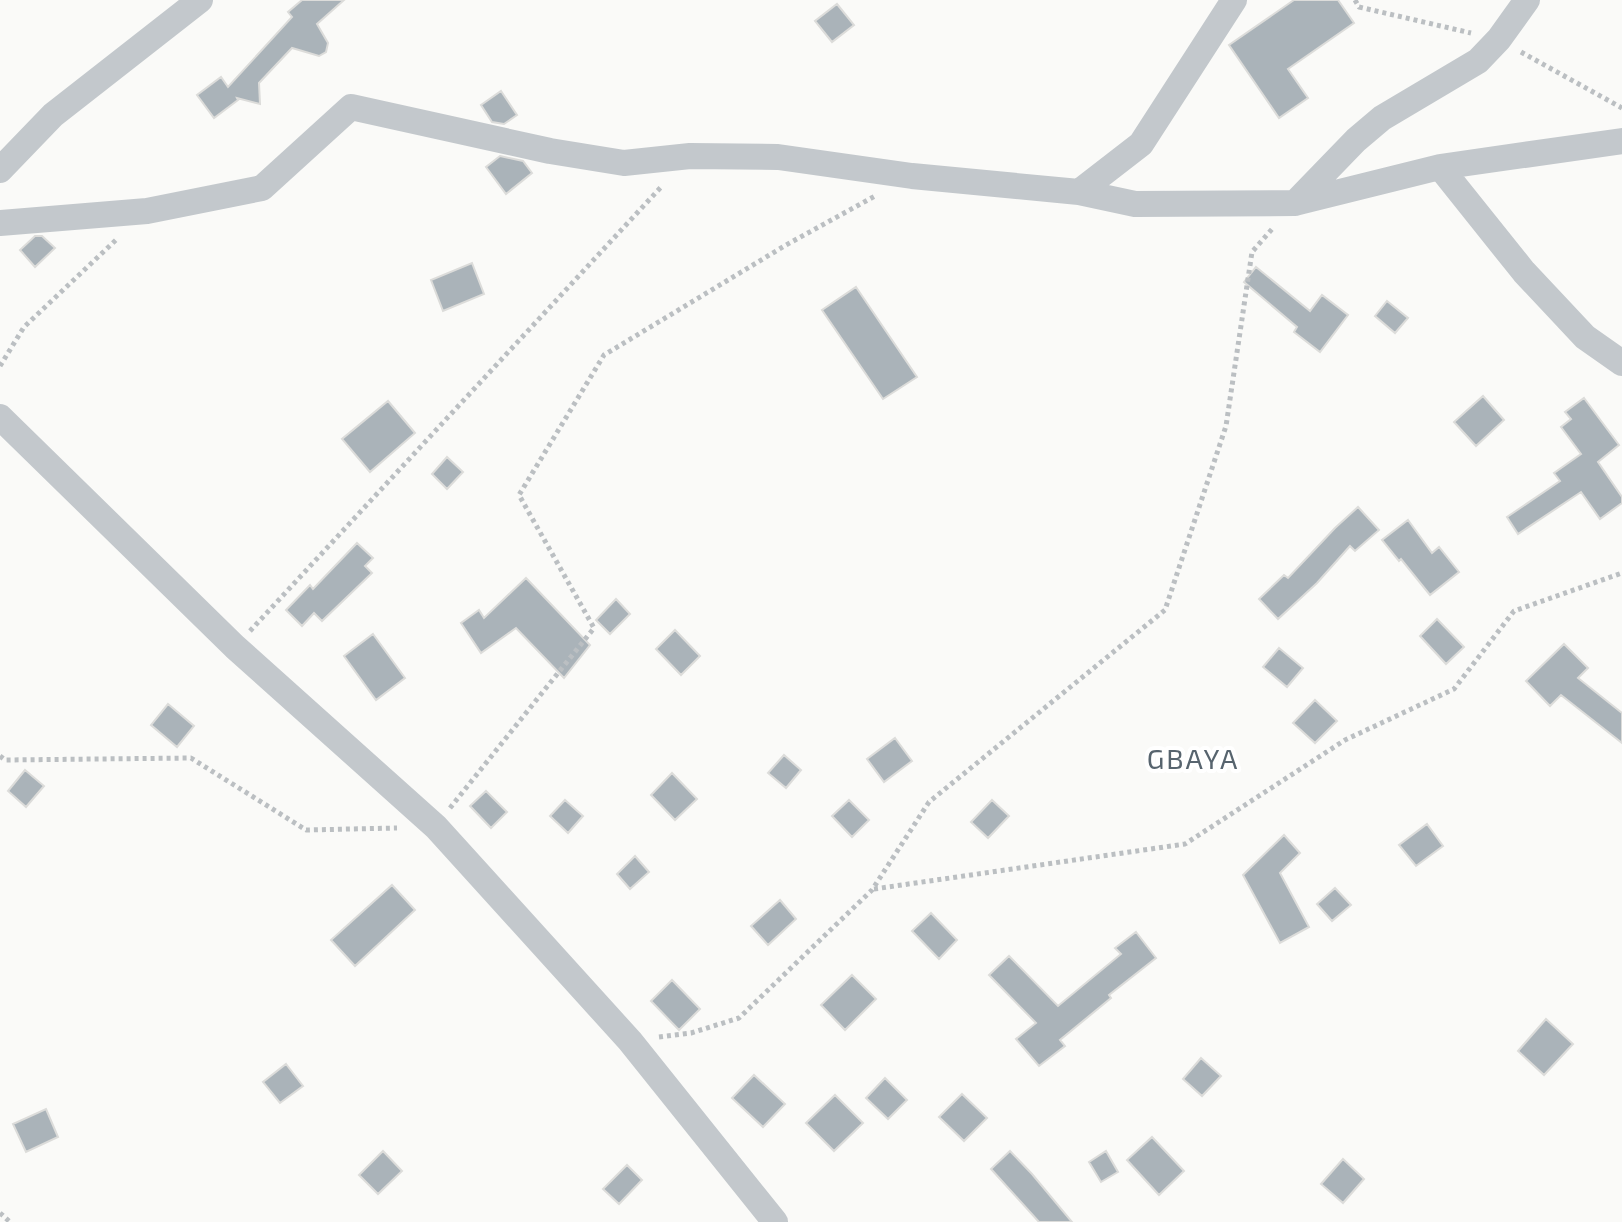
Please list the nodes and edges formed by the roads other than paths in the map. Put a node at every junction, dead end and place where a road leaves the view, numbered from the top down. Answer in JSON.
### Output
{"nodes":[{"id":1,"x":200,"y":0,"type":"edge"},
{"id":2,"x":1234,"y":0,"type":"edge"},
{"id":3,"x":1527,"y":0,"type":"edge"},
{"id":4,"x":1622,"y":141,"type":"edge"},
{"id":5,"x":1440,"y":167,"type":"junction"},
{"id":6,"x":0,"y":170,"type":"edge"},
{"id":7,"x":1079,"y":192,"type":"junction"},
{"id":8,"x":1295,"y":203,"type":"junction"},
{"id":9,"x":0,"y":223,"type":"edge"},
{"id":10,"x":1622,"y":363,"type":"edge"},
{"id":11,"x":0,"y":417,"type":"edge"},
{"id":12,"x":775,"y":1222,"type":"edge"}],
"edges":[{"from":1,"to":6,"type":"street"},
{"from":2,"to":7,"type":"street"},
{"from":3,"to":8,"type":"street"},
{"from":4,"to":5,"type":"street"},
{"from":5,"to":8,"type":"street"},
{"from":5,"to":10,"type":"street"},
{"from":7,"to":8,"type":"street"},
{"from":7,"to":9,"type":"street"},
{"from":11,"to":12,"type":"street"}]}
